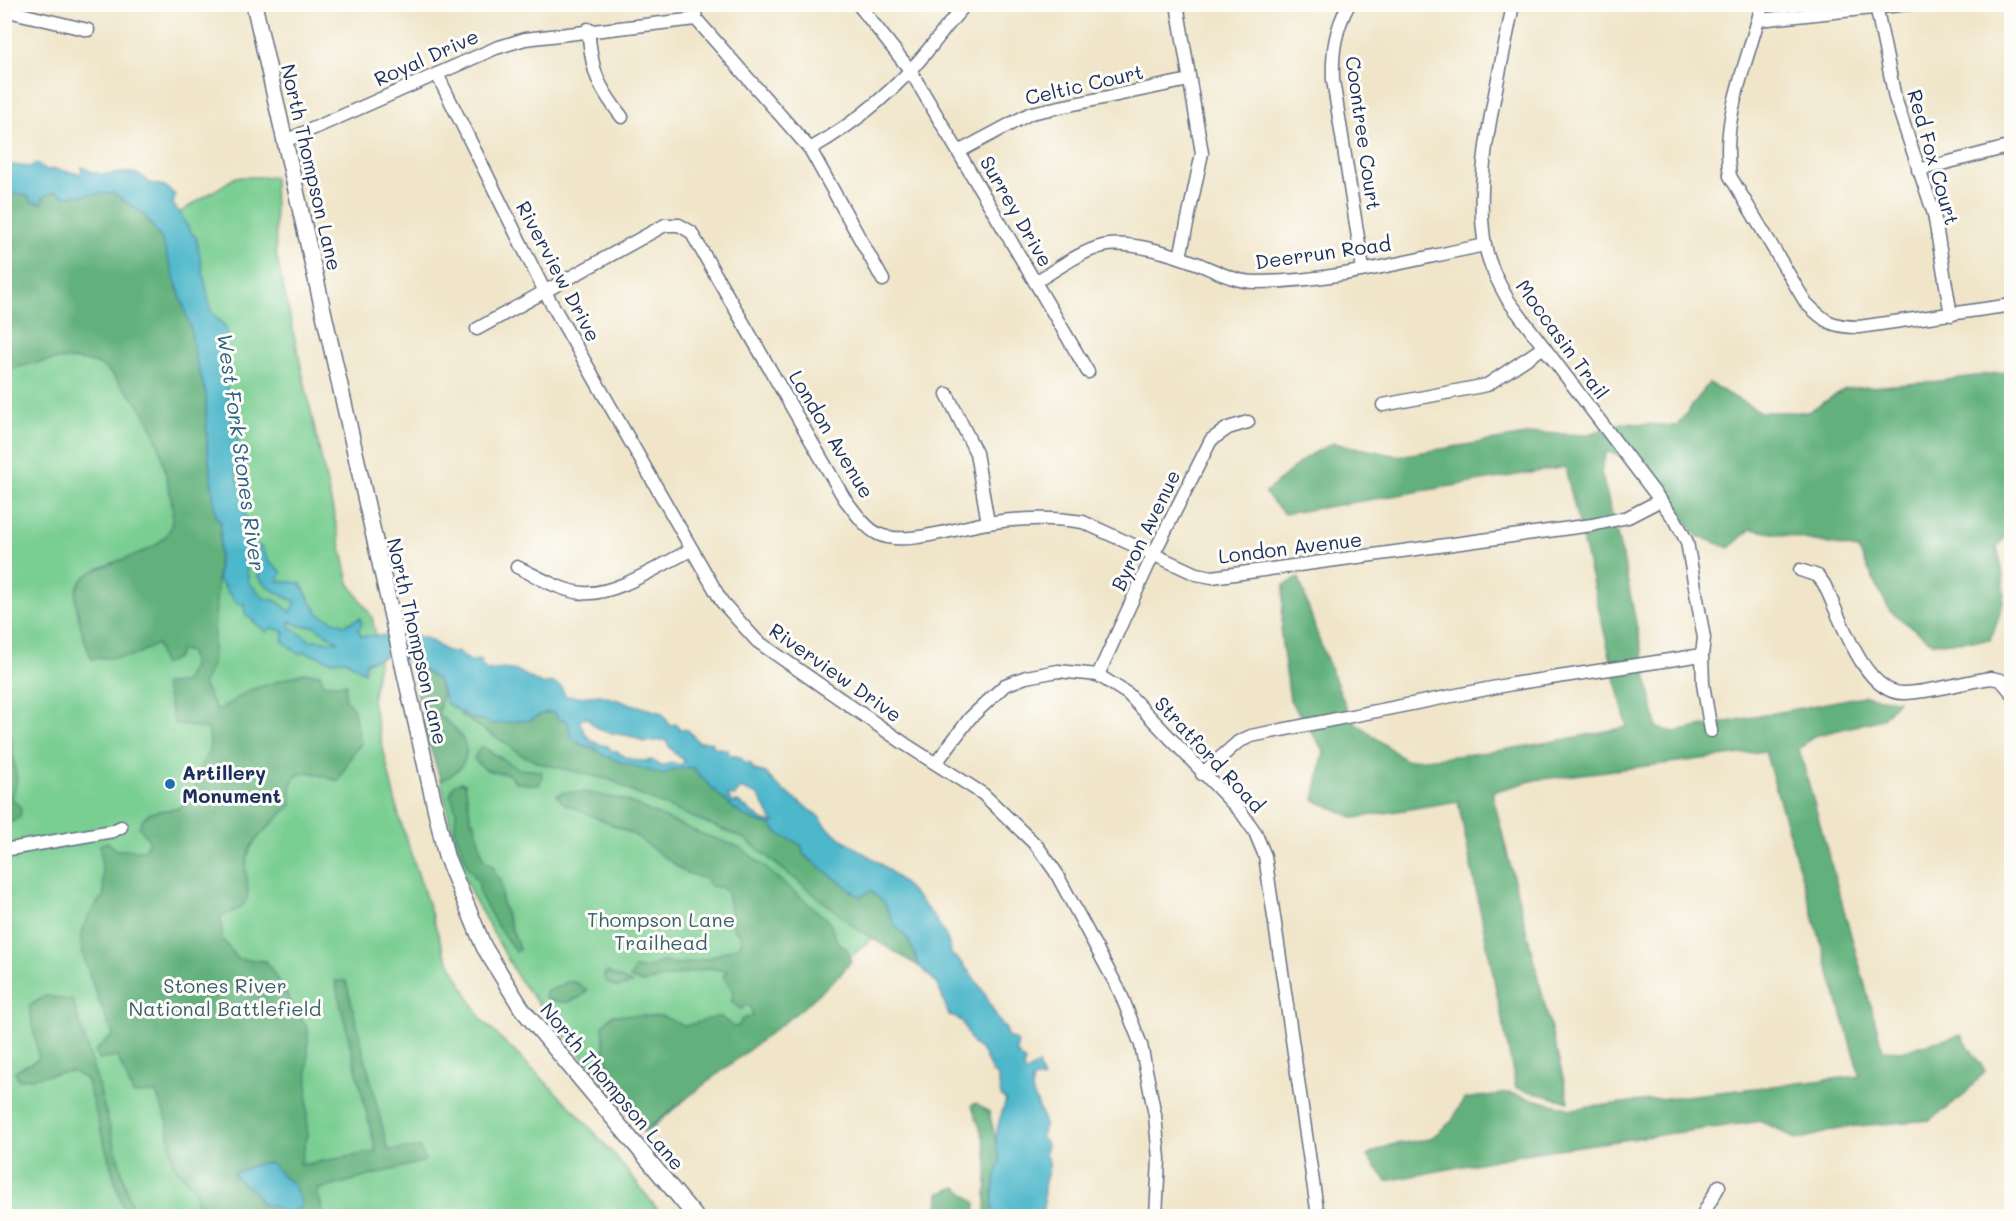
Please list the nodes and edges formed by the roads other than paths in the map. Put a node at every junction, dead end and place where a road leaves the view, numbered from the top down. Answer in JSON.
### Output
{"nodes":[{"id":1,"x":254,"y":4,"type":"edge"},
{"id":2,"x":694,"y":4,"type":"edge"},
{"id":3,"x":858,"y":4,"type":"edge"},
{"id":4,"x":966,"y":4,"type":"edge"},
{"id":5,"x":1177,"y":4,"type":"edge"},
{"id":6,"x":1349,"y":4,"type":"edge"},
{"id":7,"x":1513,"y":4,"type":"edge"},
{"id":8,"x":1762,"y":4,"type":"edge"},
{"id":9,"x":1910,"y":4,"type":"edge"},
{"id":10,"x":4,"y":10,"type":"edge"},
{"id":11,"x":1877,"y":10,"type":"junction"},
{"id":12,"x":696,"y":19,"type":"junction"},
{"id":13,"x":1759,"y":20,"type":"junction"},
{"id":14,"x":588,"y":29,"type":"junction"},
{"id":15,"x":88,"y":30,"type":"dead end"},
{"id":16,"x":910,"y":70,"type":"junction"},
{"id":17,"x":437,"y":74,"type":"junction"},
{"id":18,"x":1189,"y":81,"type":"junction"},
{"id":19,"x":622,"y":117,"type":"dead end"},
{"id":20,"x":285,"y":141,"type":"junction"},
{"id":21,"x":2012,"y":146,"type":"edge"},
{"id":22,"x":810,"y":149,"type":"junction"},
{"id":23,"x":960,"y":151,"type":"junction"},
{"id":24,"x":1918,"y":170,"type":"junction"},
{"id":25,"x":1485,"y":245,"type":"junction"},
{"id":26,"x":1180,"y":257,"type":"junction"},
{"id":27,"x":1363,"y":269,"type":"junction"},
{"id":28,"x":883,"y":280,"type":"dead end"},
{"id":29,"x":1035,"y":282,"type":"junction"},
{"id":30,"x":545,"y":292,"type":"junction"},
{"id":31,"x":2012,"y":305,"type":"edge"},
{"id":32,"x":1951,"y":315,"type":"junction"},
{"id":33,"x":477,"y":328,"type":"dead end"},
{"id":34,"x":1544,"y":347,"type":"junction"},
{"id":35,"x":1088,"y":372,"type":"dead end"},
{"id":36,"x":947,"y":394,"type":"dead end"},
{"id":37,"x":1383,"y":405,"type":"dead end"},
{"id":38,"x":1248,"y":423,"type":"dead end"},
{"id":39,"x":1659,"y":501,"type":"junction"},
{"id":40,"x":988,"y":523,"type":"junction"},
{"id":41,"x":691,"y":550,"type":"junction"},
{"id":42,"x":1153,"y":555,"type":"junction"},
{"id":43,"x":517,"y":567,"type":"dead end"},
{"id":44,"x":1800,"y":570,"type":"dead end"},
{"id":45,"x":1702,"y":655,"type":"junction"},
{"id":46,"x":1098,"y":675,"type":"junction"},
{"id":47,"x":2012,"y":693,"type":"edge"},
{"id":48,"x":1712,"y":731,"type":"dead end"},
{"id":49,"x":936,"y":763,"type":"junction"},
{"id":50,"x":1202,"y":774,"type":"junction"},
{"id":51,"x":120,"y":827,"type":"dead end"},
{"id":52,"x":4,"y":850,"type":"edge"},
{"id":53,"x":1719,"y":1186,"type":"dead end"},
{"id":54,"x":695,"y":1216,"type":"edge"},
{"id":55,"x":1156,"y":1216,"type":"edge"},
{"id":56,"x":1318,"y":1216,"type":"edge"},
{"id":57,"x":1702,"y":1216,"type":"edge"}],
"edges":[{"from":1,"to":20,"type":"main road","name":"North Thompson Lane"},
{"from":2,"to":12,"type":"street"},
{"from":3,"to":16,"type":"street","name":"Surrey Drive"},
{"from":4,"to":16,"type":"street"},
{"from":5,"to":18,"type":"street"},
{"from":6,"to":27,"type":"street","name":"Coontree Court"},
{"from":7,"to":25,"type":"street","name":"Moccasin Trail"},
{"from":8,"to":13,"type":"street"},
{"from":9,"to":11,"type":"street"},
{"from":10,"to":15,"type":"street"},
{"from":11,"to":13,"type":"street"},
{"from":11,"to":24,"type":"street","name":"Red Fox Court"},
{"from":12,"to":14,"type":"street","name":"Royal Drive"},
{"from":12,"to":22,"type":"street"},
{"from":13,"to":32,"type":"street"},
{"from":14,"to":17,"type":"street","name":"Royal Drive"},
{"from":14,"to":19,"type":"street"},
{"from":16,"to":22,"type":"street"},
{"from":16,"to":23,"type":"street","name":"Surrey Drive"},
{"from":17,"to":20,"type":"street","name":"Royal Drive"},
{"from":17,"to":30,"type":"street","name":"Riverview Drive"},
{"from":18,"to":23,"type":"street","name":"Celtic Court"},
{"from":18,"to":26,"type":"street"},
{"from":20,"to":54,"type":"main road","name":"North Thompson Lane"},
{"from":21,"to":24,"type":"street"},
{"from":22,"to":28,"type":"street"},
{"from":23,"to":29,"type":"street","name":"Surrey Drive"},
{"from":24,"to":32,"type":"street","name":"Red Fox Court"},
{"from":25,"to":27,"type":"street","name":"Deerrun Road"},
{"from":25,"to":34,"type":"street","name":"Moccasin Trail"},
{"from":26,"to":27,"type":"street","name":"Deerrun Road"},
{"from":26,"to":29,"type":"street","name":"Deerrun Road"},
{"from":29,"to":35,"type":"street","name":"Surrey Drive"},
{"from":30,"to":33,"type":"street","name":"London Avenue"},
{"from":30,"to":40,"type":"street","name":"London Avenue"},
{"from":30,"to":41,"type":"street","name":"Riverview Drive"},
{"from":31,"to":32,"type":"street"},
{"from":34,"to":37,"type":"street"},
{"from":34,"to":39,"type":"street","name":"Moccasin Trail"},
{"from":36,"to":40,"type":"street"},
{"from":38,"to":42,"type":"street","name":"Byron Avenue"},
{"from":39,"to":42,"type":"street","name":"London Avenue"},
{"from":39,"to":45,"type":"street","name":"Moccasin Trail"},
{"from":40,"to":42,"type":"street","name":"London Avenue"},
{"from":41,"to":43,"type":"street"},
{"from":41,"to":49,"type":"street","name":"Riverview Drive"},
{"from":42,"to":46,"type":"street","name":"Byron Avenue"},
{"from":44,"to":47,"type":"street"},
{"from":45,"to":48,"type":"street","name":"Moccasin Trail"},
{"from":45,"to":50,"type":"street"},
{"from":46,"to":49,"type":"street","name":"Stratford Road"},
{"from":46,"to":50,"type":"street","name":"Stratford Road"},
{"from":49,"to":55,"type":"street","name":"Riverview Drive"},
{"from":50,"to":56,"type":"street","name":"Stratford Road"},
{"from":51,"to":52,"type":"street"},
{"from":53,"to":57,"type":"street"}]}
